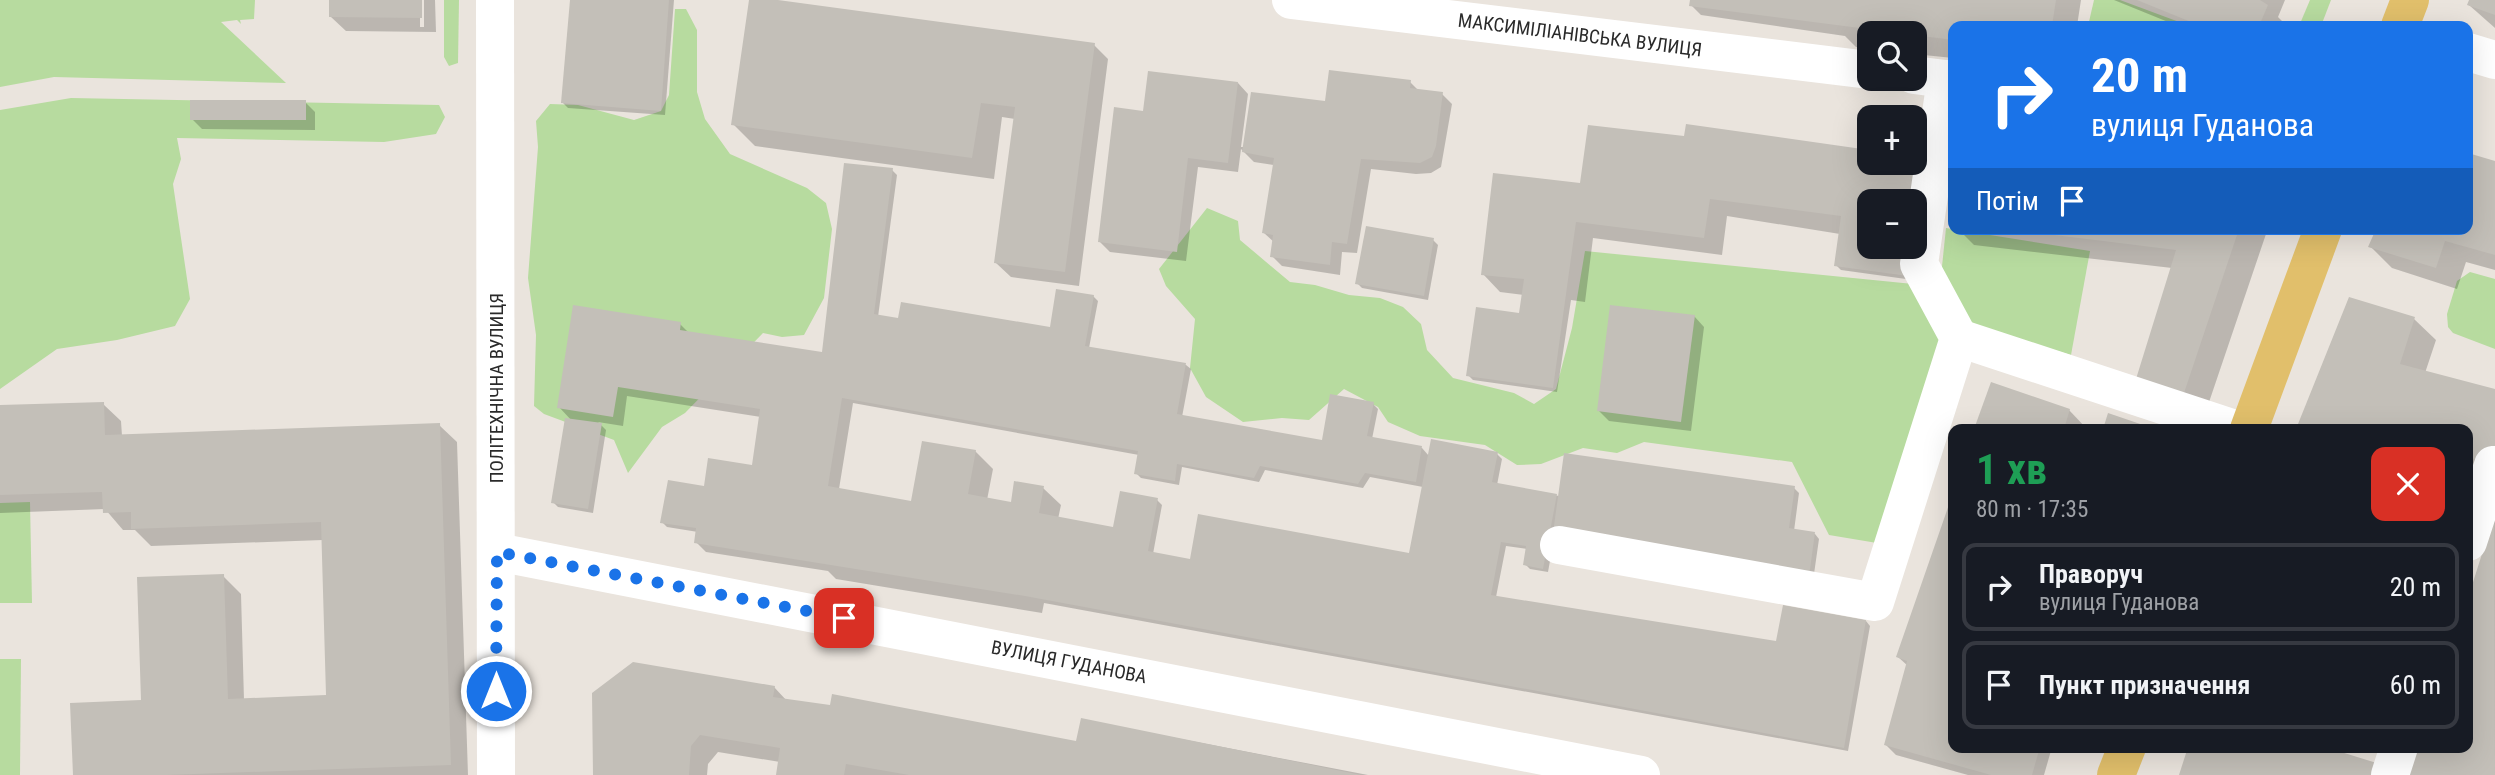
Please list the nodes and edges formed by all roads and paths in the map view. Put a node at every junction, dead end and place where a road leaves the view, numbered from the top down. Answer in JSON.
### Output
{"nodes":[{"id":1,"x":495,"y":0,"type":"edge"},
{"id":2,"x":1291,"y":0,"type":"edge"},
{"id":3,"x":2410,"y":0,"type":"edge"},
{"id":4,"x":2402,"y":21,"type":"edge"},
{"id":5,"x":2473,"y":53,"type":"edge"},
{"id":6,"x":2495,"y":60,"type":"edge"},
{"id":7,"x":1857,"y":69,"type":"edge"},
{"id":8,"x":1938,"y":78,"type":"edge"},
{"id":9,"x":2321,"y":235,"type":"edge"},
{"id":10,"x":1959,"y":338,"type":"junction"},
{"id":11,"x":2220,"y":424,"type":"edge"},
{"id":12,"x":2251,"y":424,"type":"edge"},
{"id":13,"x":2493,"y":465,"type":"dead end"},
{"id":14,"x":2473,"y":527,"type":"edge"},
{"id":15,"x":1559,"y":545,"type":"dead end"},
{"id":16,"x":497,"y":552,"type":"junction"},
{"id":17,"x":2125,"y":753,"type":"edge"},
{"id":18,"x":2397,"y":753,"type":"edge"},
{"id":19,"x":496,"y":775,"type":"edge"},
{"id":20,"x":1641,"y":775,"type":"edge"},
{"id":21,"x":2116,"y":775,"type":"edge"},
{"id":22,"x":2390,"y":775,"type":"edge"}],
"edges":[{"from":1,"to":16,"type":"street","name":"ПОЛІТЕХНІЧНА ВУЛИЦЯ"},
{"from":2,"to":7,"type":"street","name":"МАКСИМІЛІАНІВСЬКА ВУЛИЦЯ"},
{"from":3,"to":4,"type":"main road"},
{"from":5,"to":6,"type":"street"},
{"from":8,"to":10,"type":"street"},
{"from":9,"to":12,"type":"main road"},
{"from":10,"to":11,"type":"street"},
{"from":10,"to":15,"type":"street"},
{"from":13,"to":14,"type":"street"},
{"from":16,"to":19,"type":"street","name":"ПОЛІТЕХНІЧНА ВУЛИЦЯ"},
{"from":16,"to":20,"type":"street","name":"ВУЛИЦЯ ГУДАНОВА"},
{"from":17,"to":21,"type":"main road"},
{"from":18,"to":22,"type":"street"}]}
